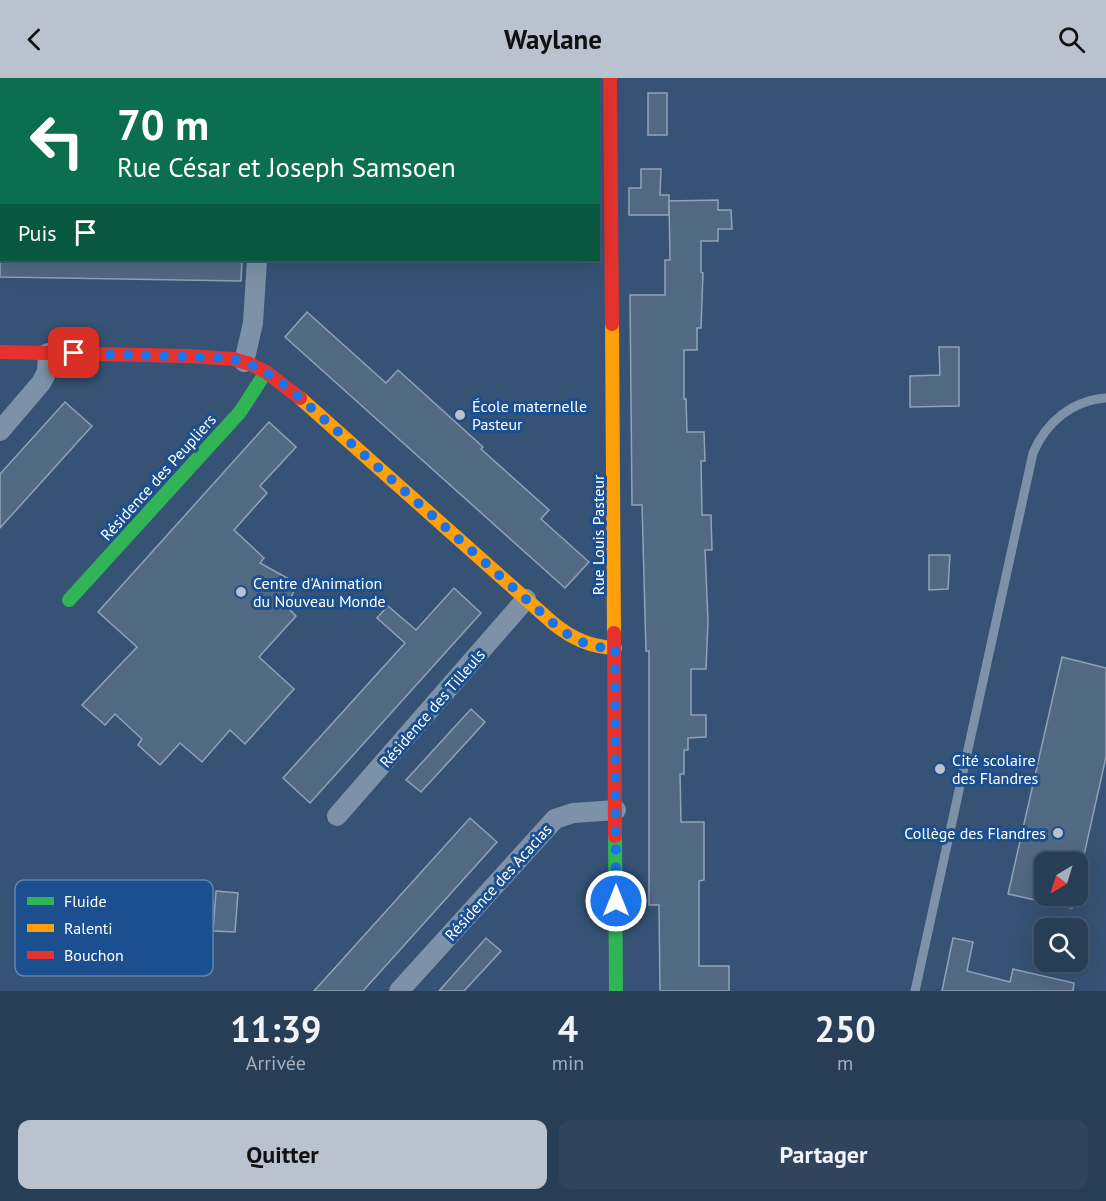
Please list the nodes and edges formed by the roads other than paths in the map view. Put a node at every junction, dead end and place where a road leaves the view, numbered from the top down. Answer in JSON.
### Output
{"nodes":[{"id":1,"x":610,"y":78,"type":"edge"},
{"id":2,"x":257,"y":261,"type":"edge"},
{"id":3,"x":0,"y":352,"type":"edge"},
{"id":4,"x":48,"y":353,"type":"junction"},
{"id":5,"x":244,"y":362,"type":"junction"},
{"id":6,"x":266,"y":372,"type":"junction"},
{"id":7,"x":1106,"y":398,"type":"edge"},
{"id":8,"x":0,"y":431,"type":"edge"},
{"id":9,"x":526,"y":599,"type":"junction"},
{"id":10,"x":69,"y":600,"type":"dead end"},
{"id":11,"x":615,"y":648,"type":"junction"},
{"id":12,"x":616,"y":810,"type":"junction"},
{"id":13,"x":337,"y":816,"type":"dead end"},
{"id":14,"x":399,"y":991,"type":"edge"},
{"id":15,"x":615,"y":991,"type":"edge"},
{"id":16,"x":915,"y":991,"type":"edge"}],
"edges":[{"from":1,"to":11,"type":"street","name":"Rue Louis Pasteur"},
{"from":2,"to":5,"type":"street"},
{"from":3,"to":4,"type":"street"},
{"from":4,"to":5,"type":"street"},
{"from":4,"to":8,"type":"street"},
{"from":5,"to":6,"type":"street"},
{"from":6,"to":9,"type":"street"},
{"from":6,"to":10,"type":"street","name":"Résidence des Peupliers"},
{"from":7,"to":16,"type":"lane"},
{"from":9,"to":11,"type":"street"},
{"from":9,"to":13,"type":"street","name":"Résidence des Tilleuls"},
{"from":11,"to":12,"type":"street","name":"Rue Louis Pasteur"},
{"from":12,"to":14,"type":"street","name":"Résidence des Acacias"},
{"from":12,"to":15,"type":"street","name":"Rue Louis Pasteur"}]}
